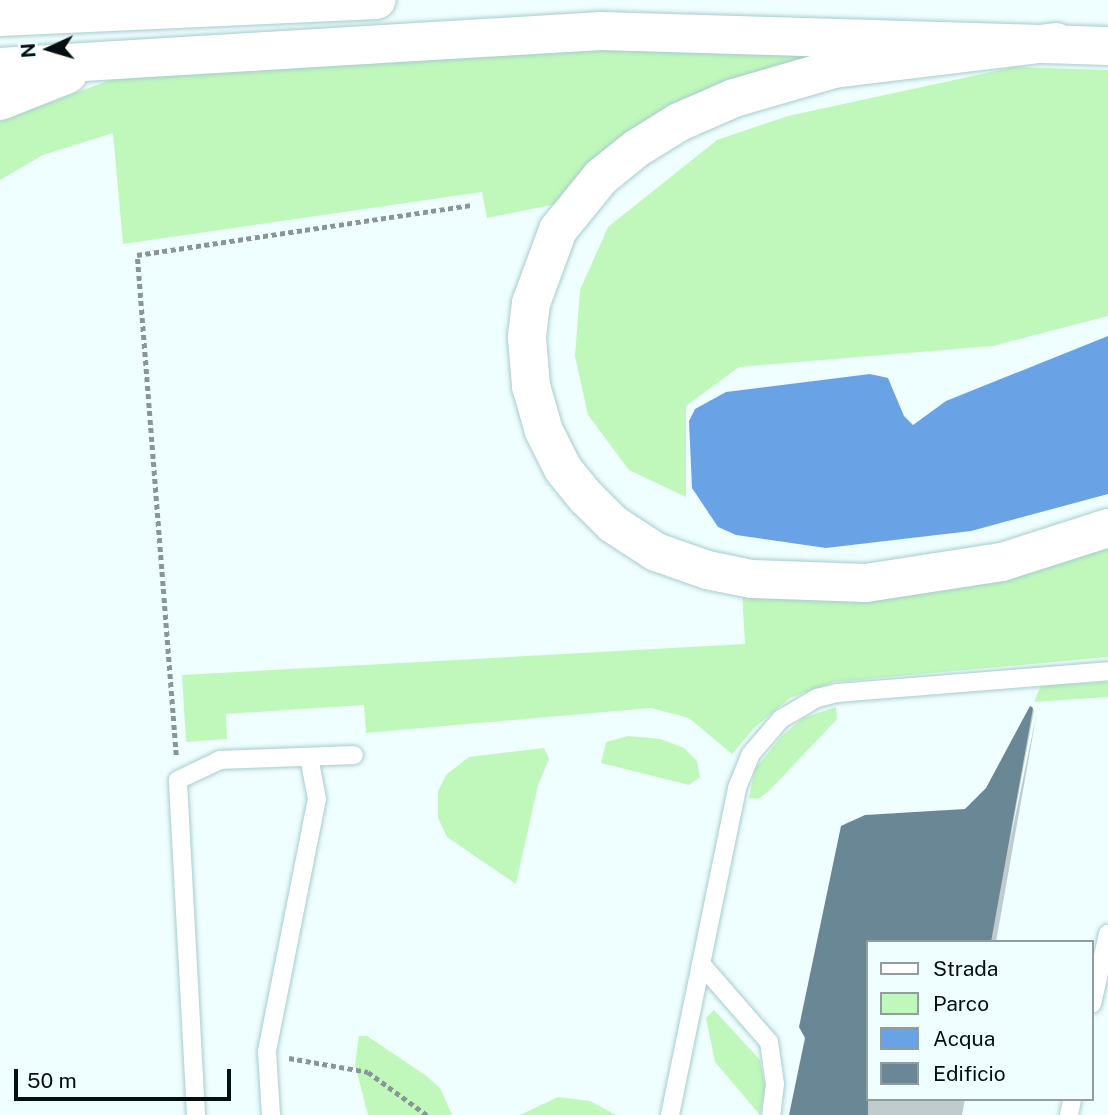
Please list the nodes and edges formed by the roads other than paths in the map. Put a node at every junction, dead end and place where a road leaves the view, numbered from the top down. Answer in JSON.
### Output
{"nodes":[{"id":1,"x":354,"y":1,"type":"edge"},
{"id":2,"x":0,"y":17,"type":"edge"},
{"id":3,"x":1056,"y":42,"type":"junction"},
{"id":4,"x":1108,"y":46,"type":"edge"},
{"id":5,"x":117,"y":58,"type":"junction"},
{"id":6,"x":0,"y":67,"type":"edge"},
{"id":7,"x":0,"y":101,"type":"edge"},
{"id":8,"x":1108,"y":528,"type":"edge"},
{"id":9,"x":1108,"y":671,"type":"edge"},
{"id":10,"x":354,"y":755,"type":"dead end"},
{"id":11,"x":309,"y":757,"type":"junction"},
{"id":12,"x":1108,"y":934,"type":"edge"},
{"id":13,"x":701,"y":964,"type":"junction"},
{"id":14,"x":1094,"y":995,"type":"edge"},
{"id":15,"x":196,"y":1115,"type":"edge"},
{"id":16,"x":271,"y":1115,"type":"edge"},
{"id":17,"x":670,"y":1115,"type":"edge"},
{"id":18,"x":771,"y":1115,"type":"edge"}],
"edges":[{"from":1,"to":2,"type":"main road"},
{"from":3,"to":4,"type":"main road"},
{"from":3,"to":5,"type":"main road"},
{"from":3,"to":8,"type":"main road"},
{"from":5,"to":6,"type":"main road"},
{"from":5,"to":7,"type":"main road"},
{"from":9,"to":13,"type":"lane"},
{"from":10,"to":11,"type":"lane"},
{"from":11,"to":15,"type":"lane"},
{"from":11,"to":16,"type":"lane"},
{"from":12,"to":14,"type":"lane"},
{"from":13,"to":17,"type":"lane"},
{"from":13,"to":18,"type":"lane"}]}
